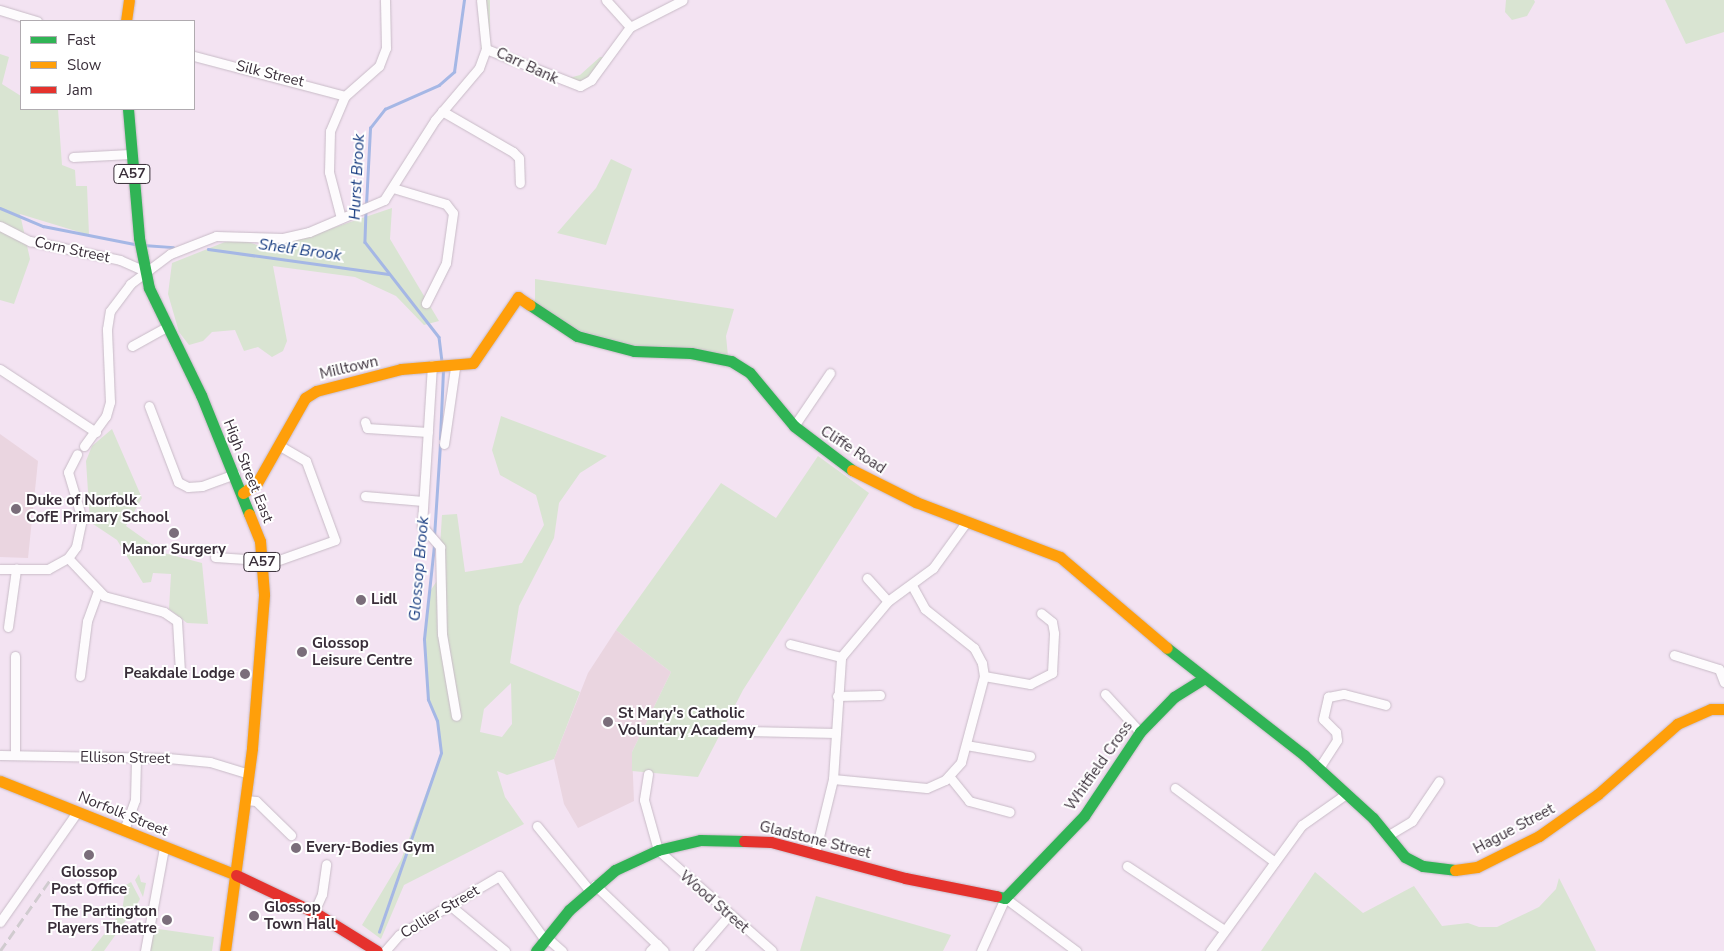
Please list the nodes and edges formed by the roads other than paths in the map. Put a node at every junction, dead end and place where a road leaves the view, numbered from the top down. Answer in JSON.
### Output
{"nodes":[{"id":1,"x":129,"y":0,"type":"edge"},
{"id":2,"x":385,"y":0,"type":"edge"},
{"id":3,"x":481,"y":0,"type":"edge"},
{"id":4,"x":606,"y":0,"type":"edge"},
{"id":5,"x":683,"y":0,"type":"edge"},
{"id":6,"x":0,"y":10,"type":"edge"},
{"id":7,"x":34,"y":20,"type":"edge"},
{"id":8,"x":126,"y":20,"type":"edge"},
{"id":9,"x":630,"y":27,"type":"junction"},
{"id":10,"x":486,"y":49,"type":"junction"},
{"id":11,"x":195,"y":56,"type":"edge"},
{"id":12,"x":345,"y":96,"type":"junction"},
{"id":13,"x":128,"y":110,"type":"edge"},
{"id":14,"x":442,"y":111,"type":"junction"},
{"id":15,"x":130,"y":154,"type":"junction"},
{"id":16,"x":73,"y":158,"type":"dead end"},
{"id":17,"x":520,"y":182,"type":"dead end"},
{"id":18,"x":393,"y":188,"type":"junction"},
{"id":19,"x":341,"y":218,"type":"junction"},
{"id":20,"x":0,"y":226,"type":"edge"},
{"id":21,"x":145,"y":272,"type":"junction"},
{"id":22,"x":426,"y":303,"type":"dead end"},
{"id":23,"x":166,"y":328,"type":"junction"},
{"id":24,"x":132,"y":346,"type":"dead end"},
{"id":25,"x":436,"y":366,"type":"junction"},
{"id":26,"x":453,"y":368,"type":"junction"},
{"id":27,"x":0,"y":369,"type":"edge"},
{"id":28,"x":830,"y":373,"type":"dead end"},
{"id":29,"x":149,"y":406,"type":"dead end"},
{"id":30,"x":364,"y":422,"type":"dead end"},
{"id":31,"x":794,"y":426,"type":"junction"},
{"id":32,"x":96,"y":432,"type":"junction"},
{"id":33,"x":428,"y":432,"type":"junction"},
{"id":34,"x":444,"y":444,"type":"dead end"},
{"id":35,"x":278,"y":445,"type":"junction"},
{"id":36,"x":84,"y":446,"type":"dead end"},
{"id":37,"x":76,"y":454,"type":"dead end"},
{"id":38,"x":235,"y":474,"type":"junction"},
{"id":39,"x":243,"y":493,"type":"junction"},
{"id":40,"x":364,"y":496,"type":"dead end"},
{"id":41,"x":423,"y":501,"type":"junction"},
{"id":42,"x":967,"y":521,"type":"junction"},
{"id":43,"x":215,"y":557,"type":"dead end"},
{"id":44,"x":68,"y":558,"type":"junction"},
{"id":45,"x":262,"y":563,"type":"junction"},
{"id":46,"x":0,"y":569,"type":"edge"},
{"id":47,"x":16,"y":569,"type":"junction"},
{"id":48,"x":867,"y":578,"type":"dead end"},
{"id":49,"x":912,"y":586,"type":"junction"},
{"id":50,"x":98,"y":591,"type":"junction"},
{"id":51,"x":888,"y":601,"type":"junction"},
{"id":52,"x":1041,"y":613,"type":"dead end"},
{"id":53,"x":8,"y":627,"type":"dead end"},
{"id":54,"x":790,"y":644,"type":"dead end"},
{"id":55,"x":1674,"y":655,"type":"dead end"},
{"id":56,"x":15,"y":656,"type":"dead end"},
{"id":57,"x":840,"y":657,"type":"junction"},
{"id":58,"x":180,"y":672,"type":"dead end"},
{"id":59,"x":80,"y":676,"type":"dead end"},
{"id":60,"x":984,"y":676,"type":"junction"},
{"id":61,"x":1203,"y":679,"type":"junction"},
{"id":62,"x":1724,"y":682,"type":"edge"},
{"id":63,"x":1105,"y":694,"type":"dead end"},
{"id":64,"x":880,"y":695,"type":"dead end"},
{"id":65,"x":838,"y":696,"type":"junction"},
{"id":66,"x":1225,"y":697,"type":"joint"},
{"id":67,"x":1386,"y":705,"type":"dead end"},
{"id":68,"x":1724,"y":709,"type":"edge"},
{"id":69,"x":456,"y":716,"type":"dead end"},
{"id":70,"x":747,"y":731,"type":"dead end"},
{"id":71,"x":1140,"y":732,"type":"junction"},
{"id":72,"x":836,"y":733,"type":"junction"},
{"id":73,"x":966,"y":745,"type":"junction"},
{"id":74,"x":15,"y":755,"type":"junction"},
{"id":75,"x":0,"y":756,"type":"edge"},
{"id":76,"x":1030,"y":756,"type":"dead end"},
{"id":77,"x":136,"y":758,"type":"junction"},
{"id":78,"x":1319,"y":768,"type":"junction"},
{"id":79,"x":249,"y":774,"type":"junction"},
{"id":80,"x":648,"y":774,"type":"dead end"},
{"id":81,"x":950,"y":776,"type":"junction"},
{"id":82,"x":833,"y":779,"type":"junction"},
{"id":83,"x":0,"y":781,"type":"edge"},
{"id":84,"x":1438,"y":781,"type":"dead end"},
{"id":85,"x":1175,"y":788,"type":"dead end"},
{"id":86,"x":1346,"y":794,"type":"junction"},
{"id":87,"x":246,"y":800,"type":"junction"},
{"id":88,"x":76,"y":812,"type":"junction"},
{"id":89,"x":1010,"y":812,"type":"dead end"},
{"id":90,"x":537,"y":826,"type":"dead end"},
{"id":91,"x":124,"y":830,"type":"junction"},
{"id":92,"x":291,"y":835,"type":"dead end"},
{"id":93,"x":1386,"y":836,"type":"junction"},
{"id":94,"x":164,"y":847,"type":"junction"},
{"id":95,"x":658,"y":850,"type":"junction"},
{"id":96,"x":815,"y":854,"type":"junction"},
{"id":97,"x":1275,"y":862,"type":"junction"},
{"id":98,"x":326,"y":864,"type":"dead end"},
{"id":99,"x":1127,"y":866,"type":"dead end"},
{"id":100,"x":236,"y":875,"type":"junction"},
{"id":101,"x":593,"y":888,"type":"junction"},
{"id":102,"x":1005,"y":898,"type":"junction"},
{"id":103,"x":452,"y":907,"type":"junction"},
{"id":104,"x":314,"y":912,"type":"junction"},
{"id":105,"x":730,"y":915,"type":"junction"},
{"id":106,"x":0,"y":922,"type":"edge"},
{"id":107,"x":1223,"y":929,"type":"junction"},
{"id":108,"x":546,"y":939,"type":"junction"},
{"id":109,"x":660,"y":948,"type":"edge"},
{"id":110,"x":145,"y":951,"type":"edge"},
{"id":111,"x":225,"y":951,"type":"edge"},
{"id":112,"x":377,"y":951,"type":"edge"},
{"id":113,"x":385,"y":951,"type":"edge"},
{"id":114,"x":505,"y":951,"type":"edge"},
{"id":115,"x":536,"y":951,"type":"edge"},
{"id":116,"x":562,"y":951,"type":"edge"},
{"id":117,"x":650,"y":951,"type":"edge"},
{"id":118,"x":698,"y":951,"type":"edge"},
{"id":119,"x":772,"y":951,"type":"edge"},
{"id":120,"x":981,"y":951,"type":"edge"},
{"id":121,"x":1076,"y":951,"type":"edge"},
{"id":122,"x":1210,"y":951,"type":"edge"}],
"edges":[{"from":1,"to":8,"type":"street"},
{"from":2,"to":12,"type":"street"},
{"from":3,"to":10,"type":"street"},
{"from":4,"to":9,"type":"street"},
{"from":5,"to":9,"type":"street","name":"Carr Bank"},
{"from":6,"to":7,"type":"street"},
{"from":9,"to":10,"type":"street","name":"Carr Bank"},
{"from":10,"to":14,"type":"street"},
{"from":11,"to":12,"type":"street","name":"Silk Street"},
{"from":12,"to":19,"type":"street"},
{"from":13,"to":15,"type":"street","number":"A57"},
{"from":14,"to":17,"type":"street"},
{"from":14,"to":18,"type":"street"},
{"from":15,"to":16,"type":"street"},
{"from":15,"to":21,"type":"street","number":"A57"},
{"from":18,"to":19,"type":"street"},
{"from":18,"to":22,"type":"street"},
{"from":19,"to":21,"type":"street"},
{"from":20,"to":21,"type":"street","name":"Corn Street"},
{"from":21,"to":23,"type":"street","name":"High Street East","number":"A57"},
{"from":21,"to":32,"type":"street"},
{"from":23,"to":24,"type":"street"},
{"from":23,"to":38,"type":"street","name":"High Street East","number":"A57"},
{"from":25,"to":26,"type":"street","name":"Milltown"},
{"from":25,"to":33,"type":"street"},
{"from":25,"to":35,"type":"street","name":"Milltown"},
{"from":26,"to":31,"type":"street","name":"Cliffe Road"},
{"from":26,"to":34,"type":"street"},
{"from":27,"to":32,"type":"street"},
{"from":28,"to":31,"type":"street"},
{"from":29,"to":38,"type":"street"},
{"from":30,"to":33,"type":"street"},
{"from":31,"to":42,"type":"street","name":"Cliffe Road"},
{"from":32,"to":36,"type":"street"},
{"from":33,"to":41,"type":"street"},
{"from":35,"to":39,"type":"street","name":"Milltown"},
{"from":35,"to":45,"type":"street"},
{"from":37,"to":44,"type":"street"},
{"from":38,"to":39,"type":"street","name":"High Street East","number":"A57"},
{"from":39,"to":45,"type":"street","name":"High Street East","number":"A57"},
{"from":40,"to":41,"type":"street"},
{"from":41,"to":69,"type":"street"},
{"from":42,"to":49,"type":"street"},
{"from":42,"to":61,"type":"street","name":"Cliffe Road"},
{"from":43,"to":45,"type":"street"},
{"from":44,"to":47,"type":"street"},
{"from":44,"to":50,"type":"street"},
{"from":45,"to":79,"type":"street","name":"High Street East","number":"A57"},
{"from":46,"to":47,"type":"street"},
{"from":47,"to":53,"type":"street"},
{"from":48,"to":51,"type":"street"},
{"from":49,"to":51,"type":"street"},
{"from":49,"to":60,"type":"street"},
{"from":50,"to":58,"type":"street"},
{"from":50,"to":59,"type":"street"},
{"from":51,"to":57,"type":"street"},
{"from":52,"to":60,"type":"street"},
{"from":54,"to":57,"type":"street"},
{"from":55,"to":62,"type":"street"},
{"from":56,"to":74,"type":"street"},
{"from":57,"to":65,"type":"street"},
{"from":60,"to":73,"type":"street"},
{"from":61,"to":66,"type":"street","name":"Cliffe Road"},
{"from":61,"to":71,"type":"street","name":"Whitfield Cross"},
{"from":63,"to":71,"type":"street"},
{"from":64,"to":65,"type":"street"},
{"from":65,"to":72,"type":"street"},
{"from":66,"to":78,"type":"street","name":"Hague Street"},
{"from":67,"to":78,"type":"street"},
{"from":68,"to":93,"type":"street","name":"Hague Street"},
{"from":70,"to":72,"type":"street"},
{"from":71,"to":102,"type":"street","name":"Whitfield Cross"},
{"from":72,"to":82,"type":"street"},
{"from":73,"to":76,"type":"street"},
{"from":73,"to":81,"type":"street"},
{"from":74,"to":75,"type":"street","name":"Ellison Street"},
{"from":74,"to":77,"type":"street","name":"Ellison Street"},
{"from":77,"to":79,"type":"street","name":"Ellison Street"},
{"from":77,"to":91,"type":"street"},
{"from":78,"to":86,"type":"street","name":"Hague Street"},
{"from":79,"to":87,"type":"street","name":"High Street East","number":"A57"},
{"from":80,"to":95,"type":"street"},
{"from":81,"to":82,"type":"street"},
{"from":81,"to":89,"type":"street"},
{"from":82,"to":96,"type":"street"},
{"from":83,"to":88,"type":"street","name":"Norfolk Street"},
{"from":84,"to":93,"type":"street"},
{"from":85,"to":97,"type":"street"},
{"from":86,"to":93,"type":"street","name":"Hague Street"},
{"from":86,"to":97,"type":"street"},
{"from":87,"to":92,"type":"street"},
{"from":87,"to":100,"type":"street","name":"High Street East","number":"A57"},
{"from":88,"to":91,"type":"street","name":"Norfolk Street"},
{"from":88,"to":106,"type":"street"},
{"from":90,"to":101,"type":"street"},
{"from":91,"to":94,"type":"street","name":"Norfolk Street"},
{"from":94,"to":100,"type":"street","name":"Norfolk Street"},
{"from":94,"to":110,"type":"street"},
{"from":95,"to":96,"type":"street","name":"Gladstone Street"},
{"from":95,"to":101,"type":"street","name":"Gladstone Street"},
{"from":95,"to":105,"type":"street","name":"Wood Street"},
{"from":96,"to":102,"type":"street","name":"Gladstone Street"},
{"from":97,"to":107,"type":"street"},
{"from":98,"to":104,"type":"street"},
{"from":99,"to":107,"type":"street"},
{"from":100,"to":104,"type":"street","name":"Norfolk Street"},
{"from":100,"to":111,"type":"street","number":"A57"},
{"from":101,"to":108,"type":"street","name":"Gladstone Street"},
{"from":101,"to":109,"type":"street"},
{"from":102,"to":120,"type":"street"},
{"from":102,"to":121,"type":"street"},
{"from":103,"to":108,"type":"street","name":"Collier Street"},
{"from":103,"to":113,"type":"street","name":"Collier Street"},
{"from":103,"to":114,"type":"street"},
{"from":104,"to":112,"type":"street","name":"Norfolk Street"},
{"from":105,"to":118,"type":"street"},
{"from":105,"to":119,"type":"street","name":"Wood Street"},
{"from":107,"to":122,"type":"street"},
{"from":108,"to":115,"type":"street","name":"Gladstone Street"},
{"from":108,"to":116,"type":"street"},
{"from":109,"to":117,"type":"street"}]}
